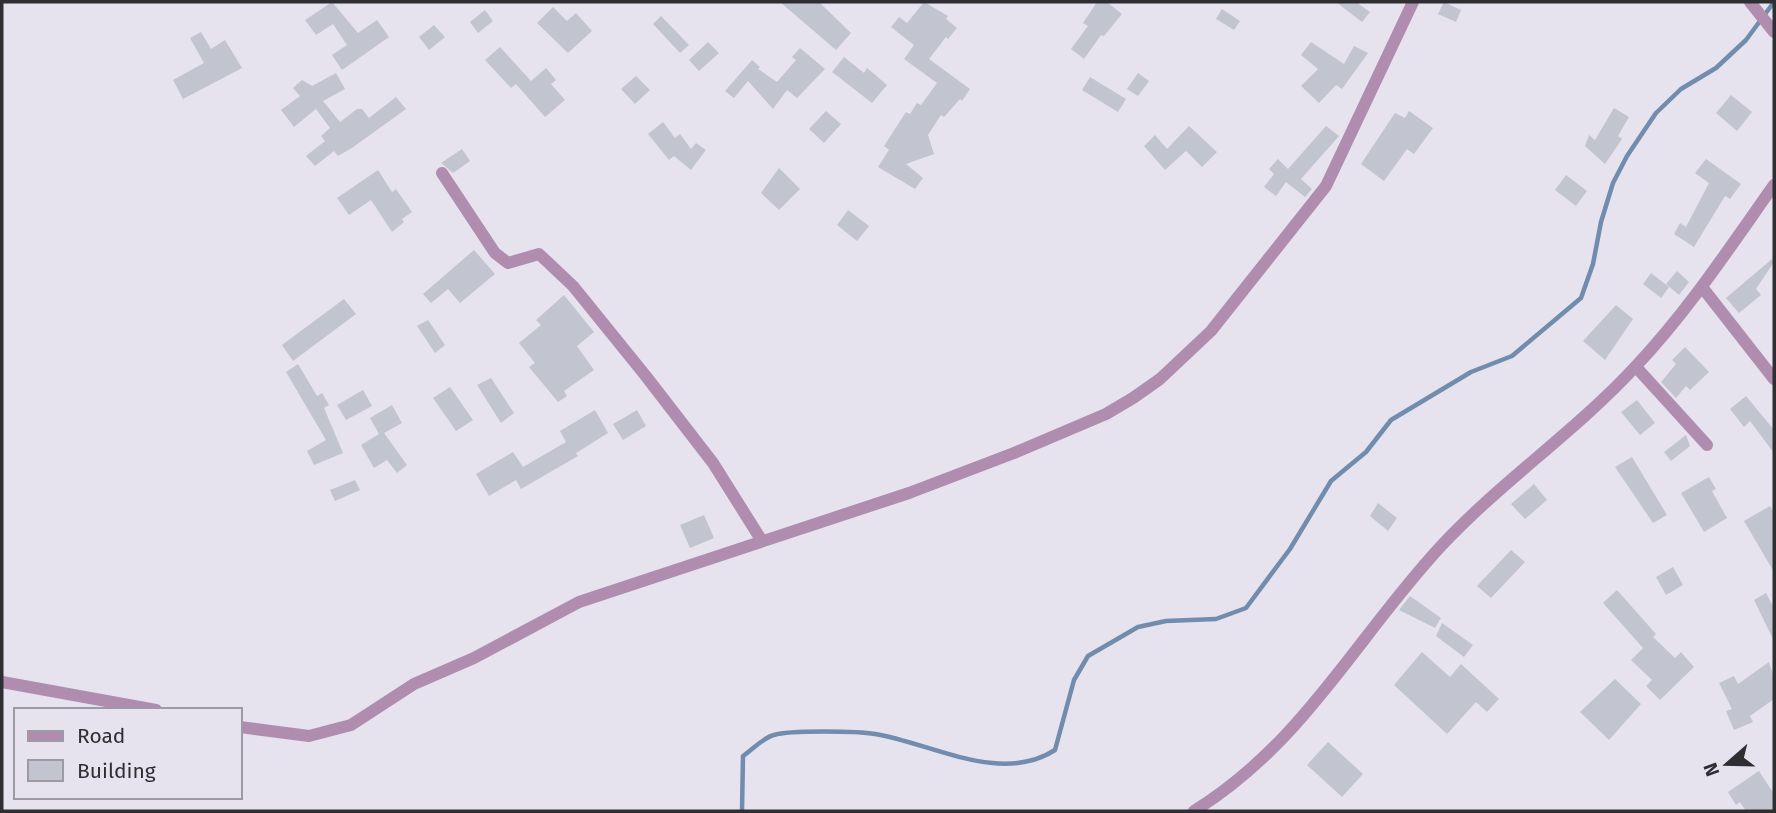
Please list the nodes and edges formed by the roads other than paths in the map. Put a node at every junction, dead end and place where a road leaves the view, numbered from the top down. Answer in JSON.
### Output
{"nodes":[{"id":1,"x":1413,"y":2,"type":"edge"},
{"id":2,"x":1750,"y":2,"type":"edge"},
{"id":3,"x":1774,"y":32,"type":"edge"},
{"id":4,"x":442,"y":173,"type":"dead end"},
{"id":5,"x":1774,"y":185,"type":"edge"},
{"id":6,"x":1702,"y":287,"type":"junction"},
{"id":7,"x":1636,"y":367,"type":"junction"},
{"id":8,"x":1774,"y":379,"type":"edge"},
{"id":9,"x":1707,"y":445,"type":"dead end"},
{"id":10,"x":762,"y":541,"type":"junction"},
{"id":11,"x":2,"y":682,"type":"edge"},
{"id":12,"x":145,"y":708,"type":"edge"},
{"id":13,"x":242,"y":727,"type":"edge"},
{"id":14,"x":1195,"y":811,"type":"edge"}],
"edges":[{"from":1,"to":10,"type":"street"},
{"from":2,"to":3,"type":"street"},
{"from":4,"to":10,"type":"street"},
{"from":5,"to":6,"type":"street"},
{"from":6,"to":7,"type":"street"},
{"from":6,"to":8,"type":"street"},
{"from":7,"to":9,"type":"street"},
{"from":7,"to":14,"type":"street"},
{"from":10,"to":13,"type":"street"},
{"from":11,"to":12,"type":"street"}]}
